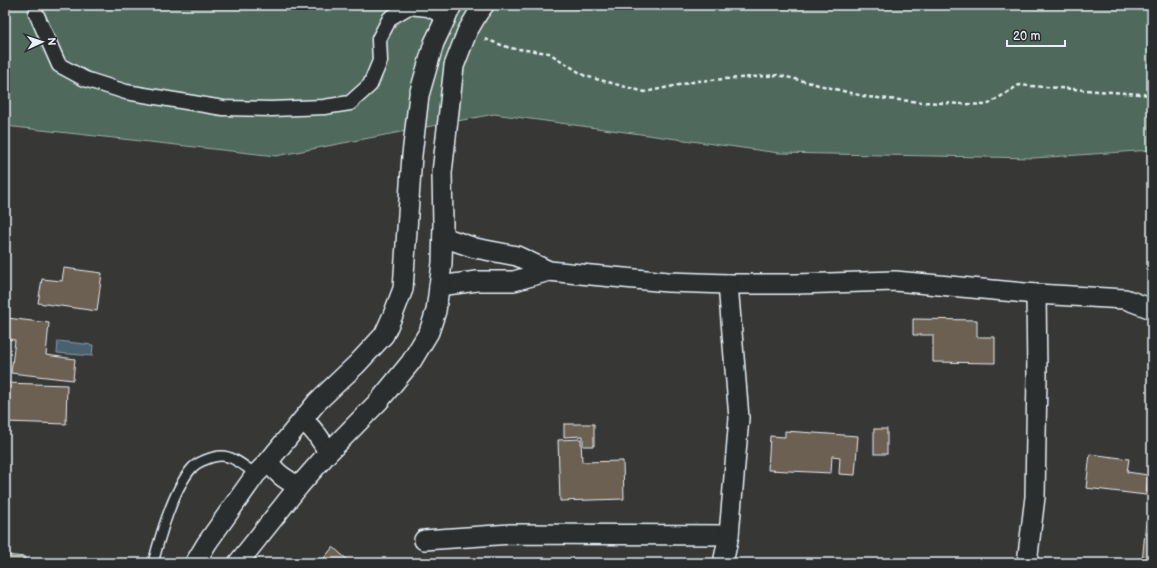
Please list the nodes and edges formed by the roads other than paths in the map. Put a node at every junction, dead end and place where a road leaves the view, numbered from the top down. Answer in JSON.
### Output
{"nodes":[{"id":1,"x":484,"y":5,"type":"edge"},
{"id":2,"x":449,"y":11,"type":"edge"},
{"id":3,"x":36,"y":13,"type":"dead end"},
{"id":4,"x":443,"y":237,"type":"junction"},
{"id":5,"x":549,"y":271,"type":"junction"},
{"id":6,"x":728,"y":284,"type":"junction"},
{"id":7,"x":439,"y":286,"type":"junction"},
{"id":8,"x":1036,"y":294,"type":"junction"},
{"id":9,"x":1152,"y":309,"type":"edge"},
{"id":10,"x":302,"y":420,"type":"junction"},
{"id":11,"x":328,"y":453,"type":"junction"},
{"id":12,"x":262,"y":468,"type":"junction"},
{"id":13,"x":299,"y":486,"type":"junction"},
{"id":14,"x":729,"y":535,"type":"junction"},
{"id":15,"x":424,"y":540,"type":"dead end"},
{"id":16,"x":153,"y":563,"type":"edge"},
{"id":17,"x":195,"y":563,"type":"edge"},
{"id":18,"x":238,"y":563,"type":"edge"},
{"id":19,"x":724,"y":563,"type":"edge"},
{"id":20,"x":1027,"y":563,"type":"edge"}],
"edges":[{"from":1,"to":4,"type":"street"},
{"from":2,"to":3,"type":"street"},
{"from":2,"to":10,"type":"street"},
{"from":4,"to":5,"type":"street"},
{"from":4,"to":7,"type":"street"},
{"from":5,"to":6,"type":"street"},
{"from":5,"to":7,"type":"street"},
{"from":6,"to":8,"type":"street"},
{"from":6,"to":14,"type":"street"},
{"from":7,"to":11,"type":"street"},
{"from":8,"to":9,"type":"street"},
{"from":8,"to":20,"type":"street"},
{"from":10,"to":11,"type":"street"},
{"from":10,"to":12,"type":"street"},
{"from":11,"to":13,"type":"street"},
{"from":12,"to":13,"type":"street"},
{"from":12,"to":16,"type":"lane"},
{"from":12,"to":17,"type":"street"},
{"from":13,"to":18,"type":"street"},
{"from":14,"to":15,"type":"street"},
{"from":14,"to":19,"type":"street"}]}
